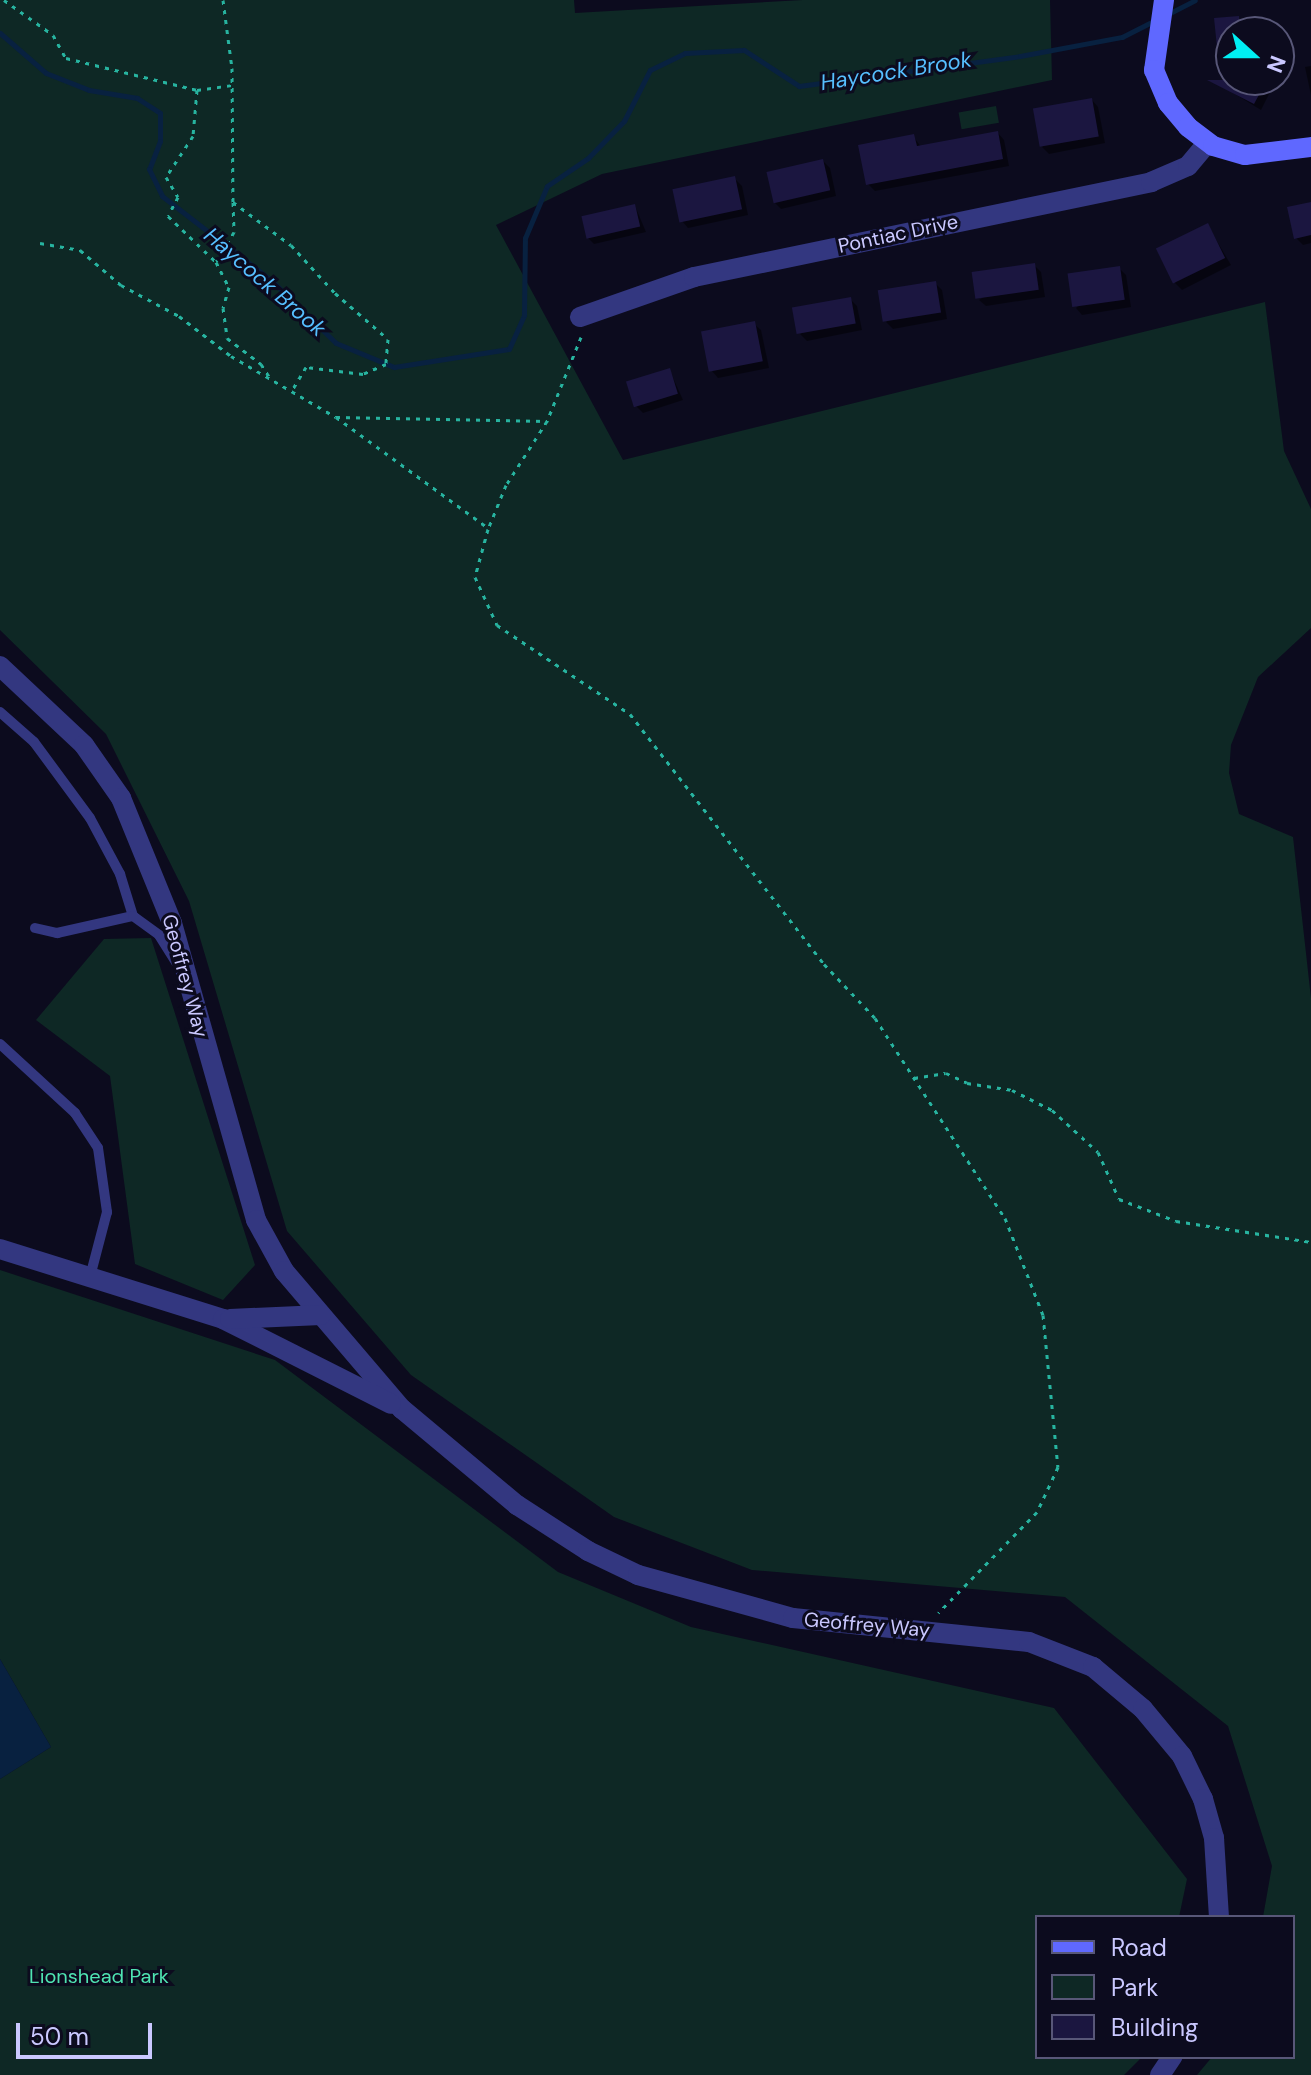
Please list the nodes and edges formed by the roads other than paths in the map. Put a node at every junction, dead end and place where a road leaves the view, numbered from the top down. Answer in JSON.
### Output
{"nodes":[{"id":1,"x":1163,"y":2,"type":"edge"},
{"id":2,"x":1207,"y":143,"type":"junction"},
{"id":3,"x":1311,"y":147,"type":"edge"},
{"id":4,"x":580,"y":317,"type":"road end"},
{"id":5,"x":0,"y":666,"type":"edge"},
{"id":6,"x":0,"y":712,"type":"edge"},
{"id":7,"x":133,"y":916,"type":"junction"},
{"id":8,"x":35,"y":928,"type":"dead end"},
{"id":9,"x":182,"y":971,"type":"junction"},
{"id":10,"x":0,"y":1044,"type":"edge"},
{"id":11,"x":0,"y":1249,"type":"edge"},
{"id":12,"x":90,"y":1277,"type":"junction"},
{"id":13,"x":321,"y":1315,"type":"junction"},
{"id":14,"x":223,"y":1319,"type":"junction"},
{"id":15,"x":402,"y":1409,"type":"junction"},
{"id":16,"x":1219,"y":1915,"type":"edge"}],
"edges":[{"from":1,"to":2,"type":"street"},
{"from":2,"to":3,"type":"street"},
{"from":2,"to":4,"type":"street","name":"Pontiac Drive"},
{"from":5,"to":9,"type":"street","name":"Geoffrey Way"},
{"from":6,"to":7,"type":"lane"},
{"from":7,"to":8,"type":"lane"},
{"from":7,"to":9,"type":"lane"},
{"from":9,"to":13,"type":"street","name":"Geoffrey Way"},
{"from":10,"to":12,"type":"lane"},
{"from":11,"to":12,"type":"street","name":"Geoffrey Way"},
{"from":12,"to":14,"type":"street","name":"Geoffrey Way"},
{"from":13,"to":14,"type":"street","name":"Geoffrey Way"},
{"from":13,"to":15,"type":"street","name":"Geoffrey Way"},
{"from":14,"to":15,"type":"street","name":"Geoffrey Way"},
{"from":15,"to":16,"type":"street","name":"Geoffrey Way"}]}
